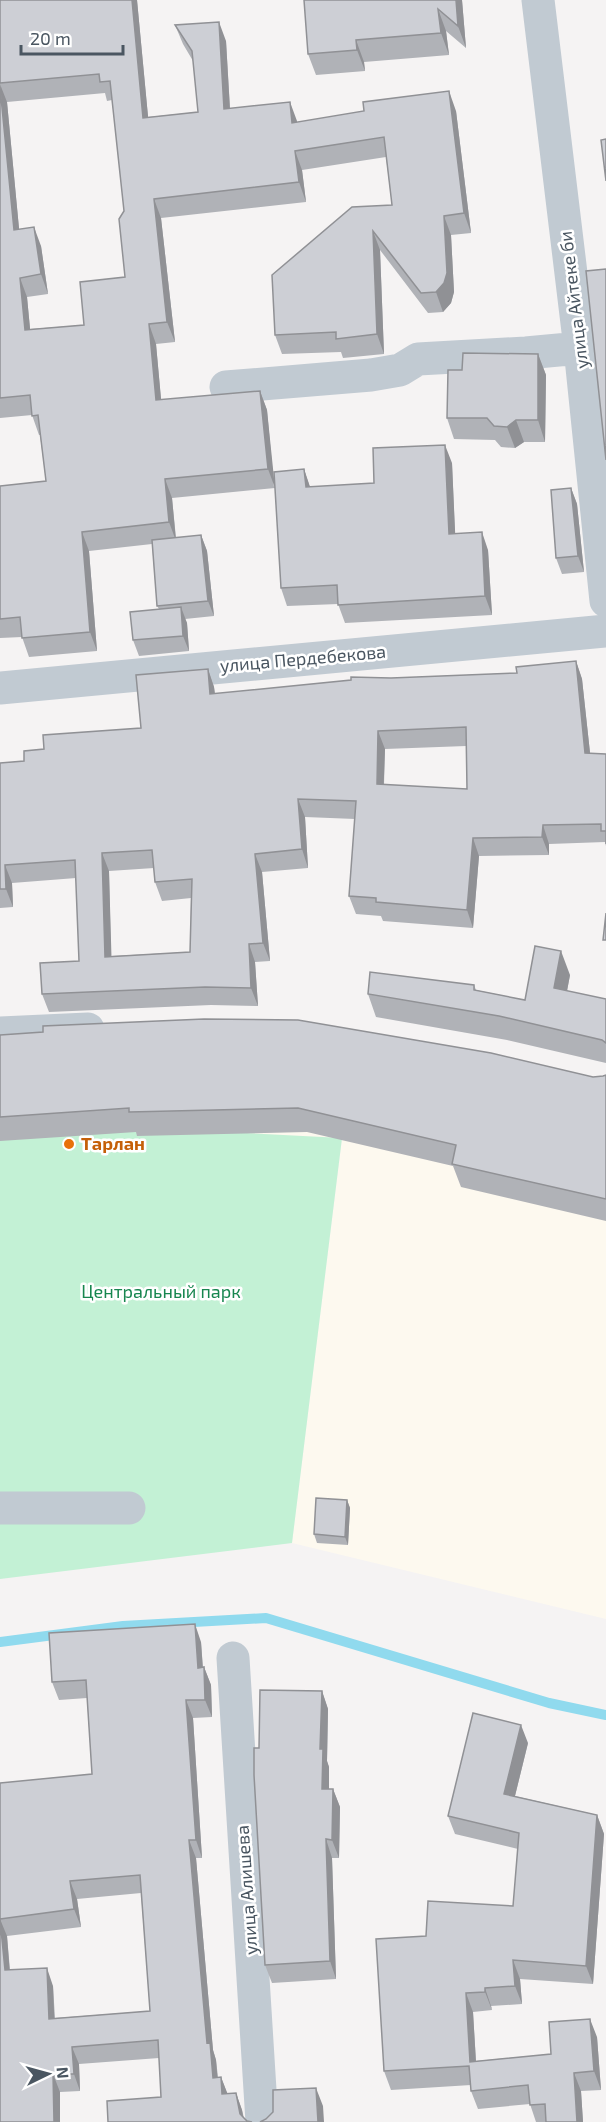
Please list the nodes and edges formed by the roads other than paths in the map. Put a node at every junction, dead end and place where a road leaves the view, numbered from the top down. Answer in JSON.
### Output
{"nodes":[{"id":1,"x":538,"y":0,"type":"edge"},
{"id":2,"x":580,"y":348,"type":"junction"},
{"id":3,"x":226,"y":387,"type":"dead end"},
{"id":4,"x":606,"y":600,"type":"edge"},
{"id":5,"x":606,"y":631,"type":"edge"},
{"id":6,"x":0,"y":688,"type":"edge"},
{"id":7,"x":119,"y":1028,"type":"edge"},
{"id":8,"x":0,"y":1033,"type":"edge"},
{"id":9,"x":0,"y":1508,"type":"edge"},
{"id":10,"x":129,"y":1508,"type":"dead end"},
{"id":11,"x":233,"y":1658,"type":"dead end"},
{"id":12,"x":262,"y":2122,"type":"edge"}],
"edges":[{"from":1,"to":2,"type":"street","name":"улица Айтеке би"},
{"from":2,"to":3,"type":"street"},
{"from":2,"to":4,"type":"street","name":"улица Айтеке би"},
{"from":5,"to":6,"type":"street","name":"улица Пердебекова"},
{"from":7,"to":8,"type":"street"},
{"from":9,"to":10,"type":"street"},
{"from":11,"to":12,"type":"street","name":"улица Алишева"}]}
